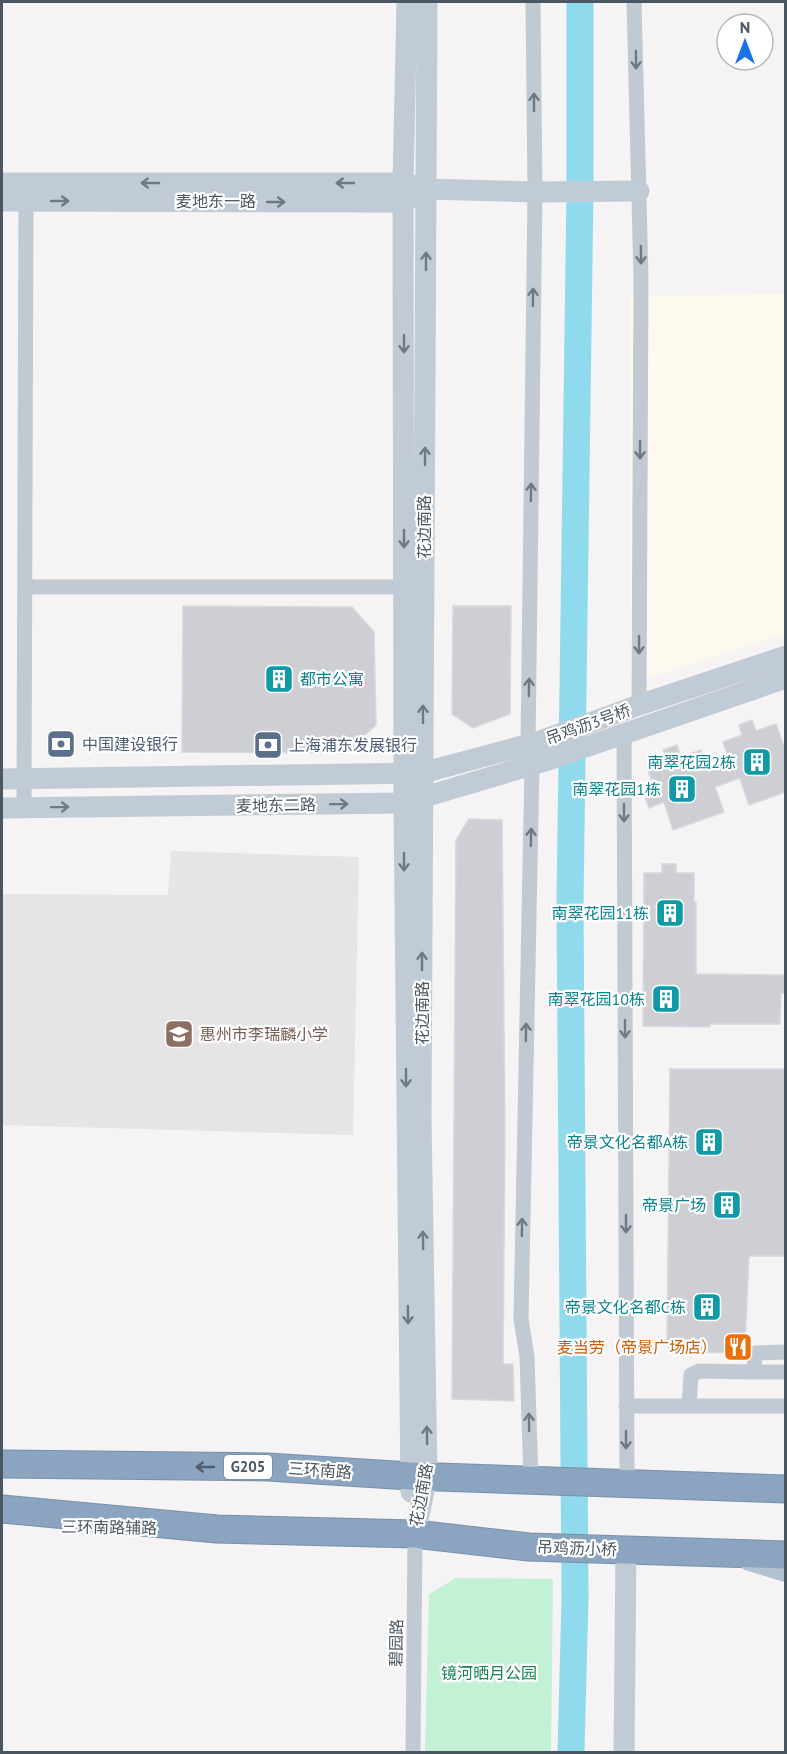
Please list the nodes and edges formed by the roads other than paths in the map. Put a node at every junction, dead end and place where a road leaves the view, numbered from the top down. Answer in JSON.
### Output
{"nodes":[{"id":1,"x":407,"y":2,"type":"edge"},
{"id":2,"x":427,"y":2,"type":"edge"},
{"id":3,"x":533,"y":2,"type":"edge"},
{"id":4,"x":634,"y":2,"type":"edge"},
{"id":5,"x":2,"y":183,"type":"edge"},
{"id":6,"x":426,"y":189,"type":"junction"},
{"id":7,"x":639,"y":191,"type":"junction"},
{"id":8,"x":26,"y":192,"type":"junction"},
{"id":9,"x":403,"y":192,"type":"junction"},
{"id":10,"x":535,"y":192,"type":"junction"},
{"id":11,"x":2,"y":201,"type":"edge"},
{"id":12,"x":25,"y":586,"type":"junction"},
{"id":13,"x":414,"y":587,"type":"junction"},
{"id":14,"x":786,"y":656,"type":"edge"},
{"id":15,"x":786,"y":678,"type":"edge"},
{"id":16,"x":639,"y":705,"type":"junction"},
{"id":17,"x":634,"y":730,"type":"junction"},
{"id":18,"x":536,"y":753,"type":"junction"},
{"id":19,"x":413,"y":774,"type":"junction"},
{"id":20,"x":2,"y":779,"type":"edge"},
{"id":21,"x":25,"y":779,"type":"junction"},
{"id":22,"x":413,"y":800,"type":"junction"},
{"id":23,"x":24,"y":807,"type":"junction"},
{"id":24,"x":2,"y":808,"type":"edge"},
{"id":25,"x":786,"y":1352,"type":"edge"},
{"id":26,"x":753,"y":1372,"type":"junction"},
{"id":27,"x":786,"y":1372,"type":"edge"},
{"id":28,"x":626,"y":1406,"type":"junction"},
{"id":29,"x":689,"y":1406,"type":"junction"},
{"id":30,"x":786,"y":1406,"type":"edge"},
{"id":31,"x":2,"y":1449,"type":"edge"},
{"id":32,"x":2,"y":1464,"type":"edge"},
{"id":33,"x":86,"y":1466,"type":"junction"},
{"id":34,"x":419,"y":1476,"type":"junction"},
{"id":35,"x":786,"y":1477,"type":"edge"},
{"id":36,"x":531,"y":1480,"type":"junction"},
{"id":37,"x":627,"y":1484,"type":"junction"},
{"id":38,"x":746,"y":1488,"type":"junction"},
{"id":39,"x":786,"y":1489,"type":"edge"},
{"id":40,"x":2,"y":1509,"type":"edge"},
{"id":41,"x":2,"y":1524,"type":"edge"},
{"id":42,"x":217,"y":1529,"type":"junction"},
{"id":43,"x":415,"y":1534,"type":"junction"},
{"id":44,"x":626,"y":1550,"type":"junction"},
{"id":45,"x":730,"y":1553,"type":"junction"},
{"id":46,"x":786,"y":1555,"type":"edge"},
{"id":47,"x":786,"y":1570,"type":"edge"},
{"id":48,"x":413,"y":1752,"type":"edge"},
{"id":49,"x":624,"y":1752,"type":"edge"}],
"edges":[{"from":1,"to":9,"type":"street","name":"花边南路"},
{"from":2,"to":6,"type":"street","name":"花边南路"},
{"from":10,"to":3,"type":"street","one_way":true},
{"from":4,"to":7,"type":"street","one_way":true},
{"from":5,"to":8,"type":"street","name":"麦地东一路"},
{"from":6,"to":9,"type":"street"},
{"from":6,"to":10,"type":"street"},
{"from":13,"to":6,"type":"street","name":"花边南路","one_way":true},
{"from":7,"to":10,"type":"street"},
{"from":7,"to":16,"type":"street","one_way":true},
{"from":8,"to":9,"type":"street","name":"麦地东一路"},
{"from":8,"to":11,"type":"street","name":"麦地东一路"},
{"from":8,"to":12,"type":"street"},
{"from":9,"to":13,"type":"street","name":"花边南路","one_way":true},
{"from":18,"to":10,"type":"street","one_way":true},
{"from":12,"to":13,"type":"street"},
{"from":12,"to":21,"type":"street"},
{"from":13,"to":19,"type":"street","name":"花边南路"},
{"from":14,"to":16,"type":"street"},
{"from":15,"to":17,"type":"street"},
{"from":16,"to":18,"type":"street","name":"吊鸡沥3号桥"},
{"from":17,"to":18,"type":"street","name":"吊鸡沥3号桥"},
{"from":17,"to":28,"type":"street","one_way":true},
{"from":18,"to":19,"type":"street","name":"麦地东二路"},
{"from":18,"to":22,"type":"street","name":"麦地东二路"},
{"from":36,"to":18,"type":"street","one_way":true},
{"from":19,"to":21,"type":"street","name":"麦地东二路"},
{"from":19,"to":22,"type":"street","name":"花边南路"},
{"from":20,"to":21,"type":"street","name":"麦地东二路"},
{"from":21,"to":23,"type":"street"},
{"from":23,"to":22,"type":"street","name":"麦地东二路","one_way":true},
{"from":22,"to":34,"type":"street","name":"花边南路"},
{"from":23,"to":24,"type":"street","name":"麦地东二路"},
{"from":25,"to":26,"type":"street"},
{"from":26,"to":27,"type":"street"},
{"from":26,"to":29,"type":"street"},
{"from":28,"to":29,"type":"street"},
{"from":28,"to":37,"type":"street","one_way":true},
{"from":29,"to":30,"type":"street"},
{"from":31,"to":33,"type":"highway"},
{"from":32,"to":33,"type":"highway","name":"三环南路","number":"G205"},
{"from":34,"to":33,"type":"highway","name":"三环南路","number":"G205","one_way":true},
{"from":34,"to":36,"type":"highway","name":"三环南路","number":"G205"},
{"from":34,"to":43,"type":"street","name":"花边南路"},
{"from":35,"to":38,"type":"highway"},
{"from":36,"to":37,"type":"highway","number":"G205"},
{"from":37,"to":38,"type":"highway","number":"G205"},
{"from":38,"to":39,"type":"highway","number":"G205"},
{"from":40,"to":42,"type":"highway"},
{"from":41,"to":42,"type":"highway","name":"三环南路辅路"},
{"from":42,"to":43,"type":"highway"},
{"from":43,"to":44,"type":"highway","name":"吊鸡沥小桥"},
{"from":43,"to":48,"type":"street","name":"碧园路"},
{"from":44,"to":45,"type":"highway"},
{"from":44,"to":49,"type":"street"},
{"from":45,"to":46,"type":"highway"},
{"from":45,"to":47,"type":"main road"}]}
